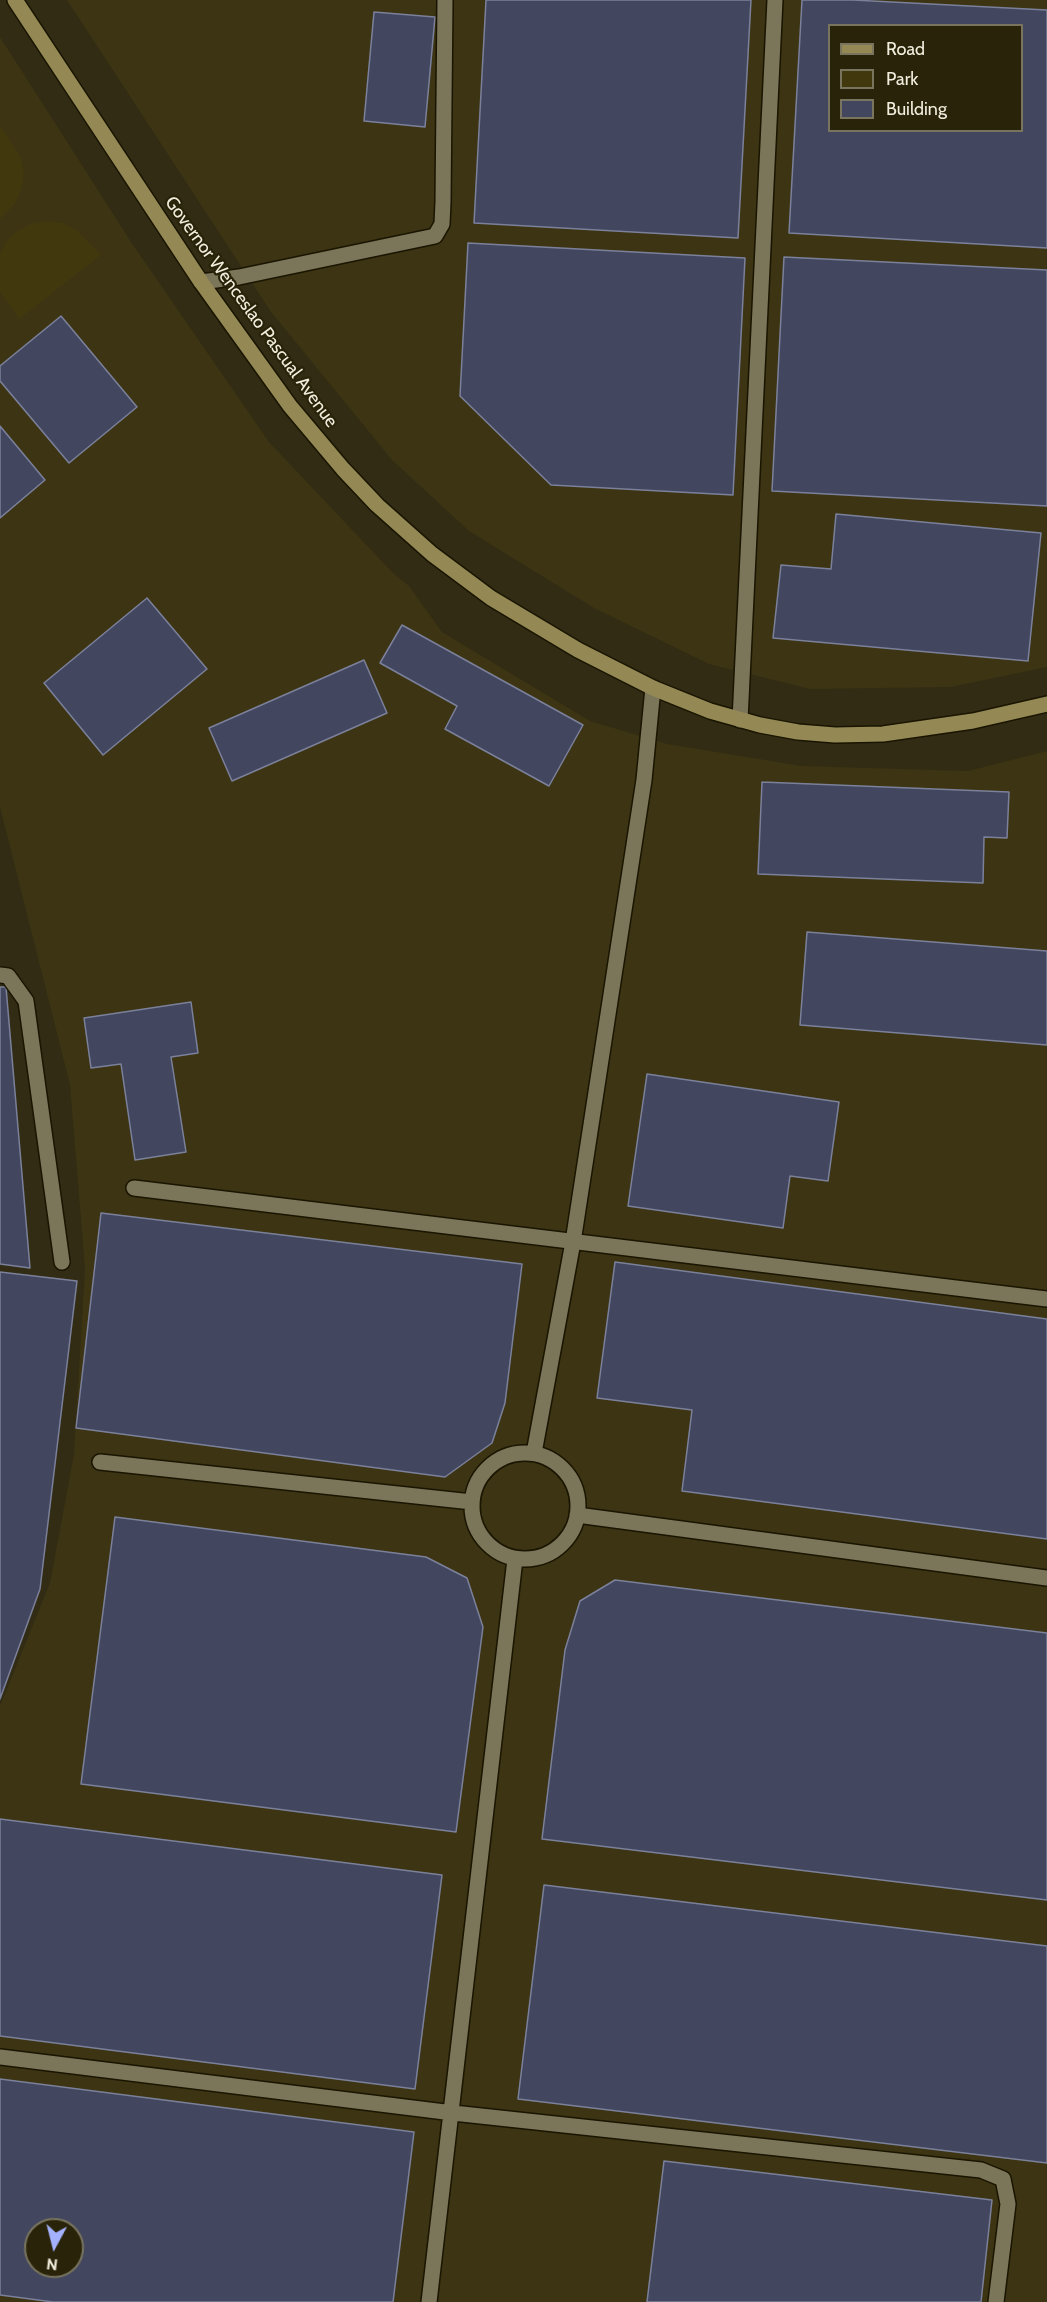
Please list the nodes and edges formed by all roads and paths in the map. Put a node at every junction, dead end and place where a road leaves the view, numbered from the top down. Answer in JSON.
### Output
{"nodes":[{"id":1,"x":15,"y":0,"type":"edge"},
{"id":2,"x":445,"y":0,"type":"edge"},
{"id":3,"x":775,"y":0,"type":"edge"},
{"id":4,"x":201,"y":282,"type":"junction"},
{"id":5,"x":654,"y":688,"type":"junction"},
{"id":6,"x":1047,"y":704,"type":"edge"},
{"id":7,"x":740,"y":720,"type":"junction"},
{"id":8,"x":0,"y":975,"type":"edge"},
{"id":9,"x":134,"y":1188,"type":"dead end"},
{"id":10,"x":573,"y":1242,"type":"junction"},
{"id":11,"x":62,"y":1262,"type":"dead end"},
{"id":12,"x":1047,"y":1299,"type":"edge"},
{"id":13,"x":534,"y":1452,"type":"junction"},
{"id":14,"x":100,"y":1462,"type":"dead end"},
{"id":15,"x":472,"y":1502,"type":"junction"},
{"id":16,"x":577,"y":1515,"type":"junction"},
{"id":17,"x":515,"y":1559,"type":"junction"},
{"id":18,"x":1047,"y":1578,"type":"edge"},
{"id":19,"x":0,"y":2057,"type":"edge"},
{"id":20,"x":453,"y":2113,"type":"junction"},
{"id":21,"x":429,"y":2302,"type":"edge"},
{"id":22,"x":996,"y":2302,"type":"edge"}],
"edges":[{"from":1,"to":4,"type":"main road","name":"Governor Wenceslao Pascual Avenue"},
{"from":2,"to":4,"type":"lane"},
{"from":3,"to":7,"type":"lane"},
{"from":4,"to":5,"type":"main road","name":"Governor Wenceslao Pascual Avenue"},
{"from":5,"to":7,"type":"main road","name":"Governor Wenceslao Pascual Avenue"},
{"from":5,"to":10,"type":"lane"},
{"from":6,"to":7,"type":"main road","name":"Governor Wenceslao Pascual Avenue"},
{"from":8,"to":11,"type":"lane"},
{"from":9,"to":10,"type":"lane"},
{"from":10,"to":12,"type":"lane"},
{"from":10,"to":13,"type":"lane"},
{"from":13,"to":15,"type":"lane"},
{"from":13,"to":16,"type":"lane"},
{"from":14,"to":15,"type":"lane"},
{"from":15,"to":17,"type":"lane"},
{"from":16,"to":17,"type":"lane"},
{"from":16,"to":18,"type":"lane"},
{"from":17,"to":20,"type":"lane"},
{"from":19,"to":20,"type":"lane"},
{"from":20,"to":21,"type":"lane"},
{"from":20,"to":22,"type":"lane"}]}
